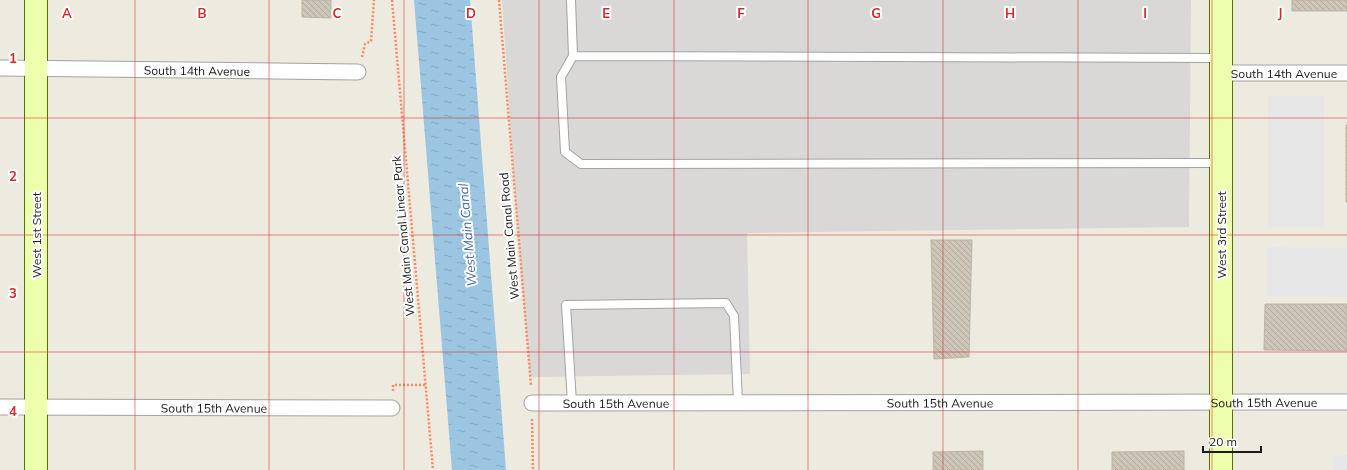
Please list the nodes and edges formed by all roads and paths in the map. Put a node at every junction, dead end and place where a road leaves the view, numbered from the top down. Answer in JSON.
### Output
{"nodes":[{"id":1,"x":36,"y":0,"type":"edge"},
{"id":2,"x":374,"y":0,"type":"edge"},
{"id":3,"x":392,"y":0,"type":"edge"},
{"id":4,"x":499,"y":0,"type":"edge"},
{"id":5,"x":572,"y":0,"type":"edge"},
{"id":6,"x":1221,"y":0,"type":"edge"},
{"id":7,"x":365,"y":44,"type":"dead end"},
{"id":8,"x":572,"y":56,"type":"junction"},
{"id":9,"x":1221,"y":65,"type":"junction"},
{"id":10,"x":0,"y":68,"type":"edge"},
{"id":11,"x":36,"y":68,"type":"junction"},
{"id":12,"x":358,"y":72,"type":"dead end"},
{"id":13,"x":1347,"y":73,"type":"edge"},
{"id":14,"x":1221,"y":163,"type":"junction"},
{"id":15,"x":393,"y":385,"type":"dead end"},
{"id":16,"x":425,"y":385,"type":"junction"},
{"id":17,"x":738,"y":402,"type":"junction"},
{"id":18,"x":1221,"y":402,"type":"junction"},
{"id":19,"x":1347,"y":402,"type":"edge"},
{"id":20,"x":532,"y":403,"type":"junction"},
{"id":21,"x":572,"y":403,"type":"junction"},
{"id":22,"x":0,"y":407,"type":"edge"},
{"id":23,"x":36,"y":407,"type":"junction"},
{"id":24,"x":392,"y":408,"type":"dead end"},
{"id":25,"x":36,"y":470,"type":"edge"},
{"id":26,"x":433,"y":470,"type":"edge"},
{"id":27,"x":533,"y":470,"type":"edge"},
{"id":28,"x":1221,"y":470,"type":"edge"}],
"edges":[{"from":1,"to":11,"type":"main road","name":"West 1st Street"},
{"from":2,"to":7,"type":"path"},
{"from":3,"to":16,"type":"path","name":"West Main Canal Linear Park"},
{"from":4,"to":20,"type":"path","name":"West Main Canal Road"},
{"from":5,"to":8,"type":"lane"},
{"from":6,"to":9,"type":"main road","name":"West 3rd Street"},
{"from":8,"to":9,"type":"lane"},
{"from":8,"to":14,"type":"lane"},
{"from":9,"to":13,"type":"street","name":"South 14th Avenue"},
{"from":9,"to":14,"type":"main road","name":"West 3rd Street"},
{"from":10,"to":11,"type":"street","name":"South 14th Avenue"},
{"from":11,"to":12,"type":"street","name":"South 14th Avenue"},
{"from":11,"to":23,"type":"main road","name":"West 1st Street"},
{"from":14,"to":18,"type":"main road","name":"West 3rd Street"},
{"from":15,"to":16,"type":"path"},
{"from":16,"to":26,"type":"path","name":"West Main Canal Linear Park"},
{"from":17,"to":18,"type":"street","name":"South 15th Avenue"},
{"from":17,"to":21,"type":"street","name":"South 15th Avenue"},
{"from":17,"to":21,"type":"lane"},
{"from":18,"to":19,"type":"street","name":"South 15th Avenue"},
{"from":18,"to":28,"type":"main road","name":"West 3rd Street"},
{"from":20,"to":21,"type":"street","name":"South 15th Avenue"},
{"from":20,"to":27,"type":"path","name":"West Main Canal Road"},
{"from":22,"to":23,"type":"street","name":"South 15th Avenue"},
{"from":23,"to":24,"type":"street","name":"South 15th Avenue"},
{"from":23,"to":25,"type":"main road","name":"West 1st Street"}]}
